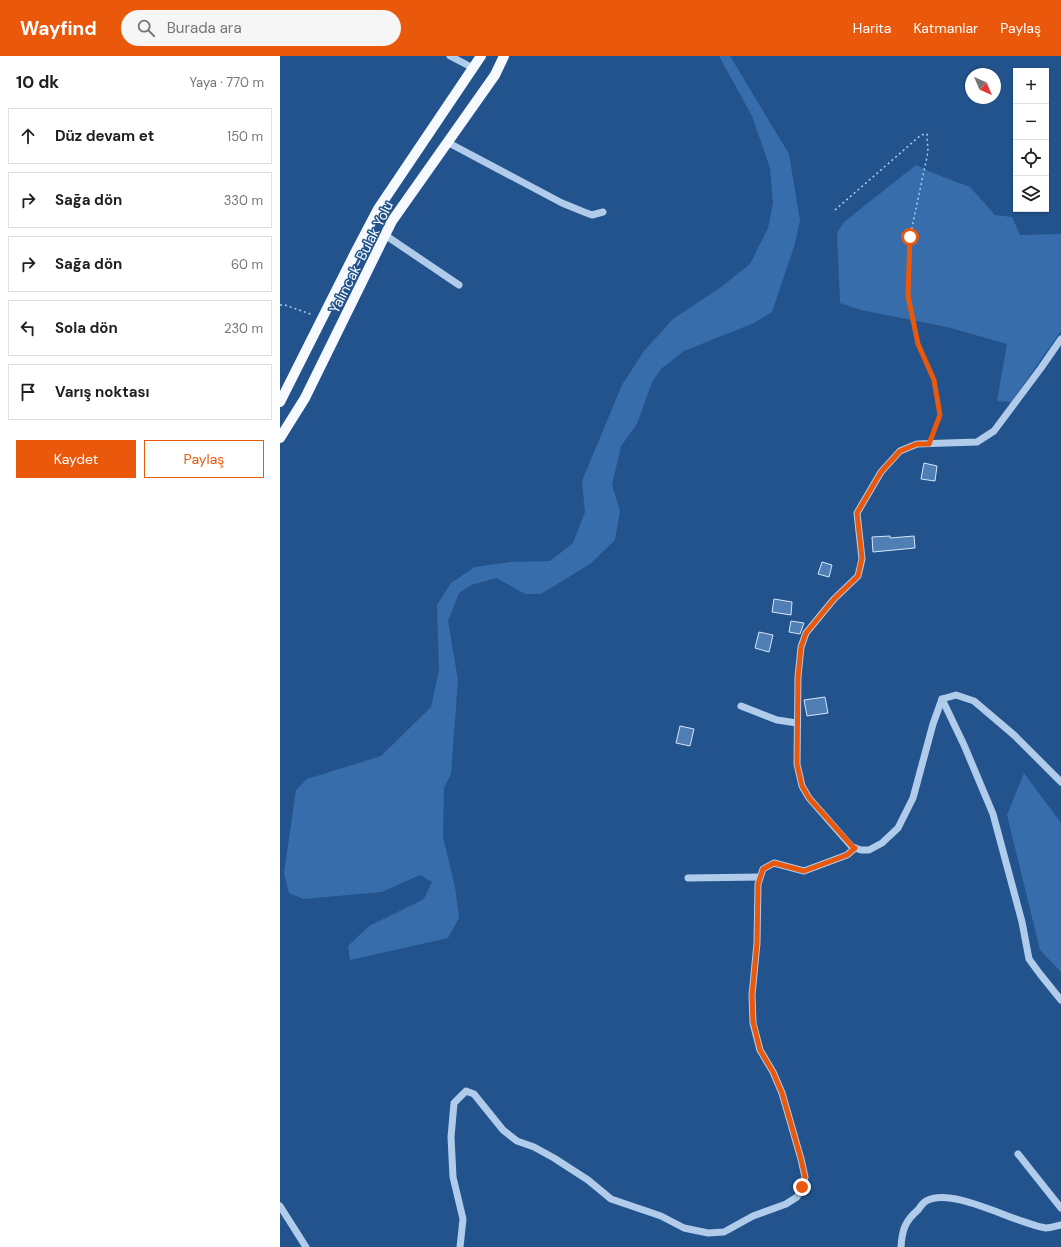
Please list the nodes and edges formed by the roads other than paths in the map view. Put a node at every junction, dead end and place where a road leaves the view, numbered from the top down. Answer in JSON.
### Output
{"nodes":[{"id":1,"x":450,"y":56,"type":"edge"},
{"id":2,"x":481,"y":56,"type":"edge"},
{"id":3,"x":504,"y":56,"type":"edge"},
{"id":4,"x":473,"y":68,"type":"junction"},
{"id":5,"x":447,"y":142,"type":"junction"},
{"id":6,"x":603,"y":212,"type":"dead end"},
{"id":7,"x":385,"y":235,"type":"junction"},
{"id":8,"x":459,"y":285,"type":"dead end"},
{"id":9,"x":1061,"y":339,"type":"edge"},
{"id":10,"x":280,"y":402,"type":"edge"},
{"id":11,"x":280,"y":438,"type":"edge"},
{"id":12,"x":942,"y":699,"type":"junction"},
{"id":13,"x":741,"y":706,"type":"dead end"},
{"id":14,"x":797,"y":723,"type":"junction"},
{"id":15,"x":1061,"y":782,"type":"edge"},
{"id":16,"x":855,"y":848,"type":"junction"},
{"id":17,"x":760,"y":877,"type":"junction"},
{"id":18,"x":688,"y":878,"type":"dead end"},
{"id":19,"x":1061,"y":1000,"type":"edge"},
{"id":20,"x":1018,"y":1154,"type":"dead end"},
{"id":21,"x":280,"y":1206,"type":"edge"},
{"id":22,"x":1061,"y":1208,"type":"edge"},
{"id":23,"x":1061,"y":1225,"type":"edge"},
{"id":24,"x":306,"y":1247,"type":"edge"},
{"id":25,"x":460,"y":1247,"type":"edge"},
{"id":26,"x":901,"y":1247,"type":"edge"}],
"edges":[{"from":1,"to":4,"type":"street"},
{"from":2,"to":4,"type":"main road","name":"Yalıncak-Bulak Yolu"},
{"from":3,"to":5,"type":"main road","name":"Yalıncak-Bulak Yolu"},
{"from":4,"to":10,"type":"main road","name":"Yalıncak-Bulak Yolu"},
{"from":5,"to":6,"type":"street"},
{"from":5,"to":7,"type":"main road","name":"Yalıncak-Bulak Yolu"},
{"from":7,"to":8,"type":"street"},
{"from":7,"to":11,"type":"main road","name":"Yalıncak-Bulak Yolu"},
{"from":9,"to":14,"type":"street"},
{"from":12,"to":15,"type":"street"},
{"from":12,"to":16,"type":"street"},
{"from":12,"to":19,"type":"street"},
{"from":13,"to":14,"type":"street"},
{"from":14,"to":16,"type":"street"},
{"from":16,"to":17,"type":"street"},
{"from":17,"to":18,"type":"street"},
{"from":17,"to":25,"type":"street"},
{"from":20,"to":22,"type":"street"},
{"from":21,"to":24,"type":"street"},
{"from":23,"to":26,"type":"street"}]}
